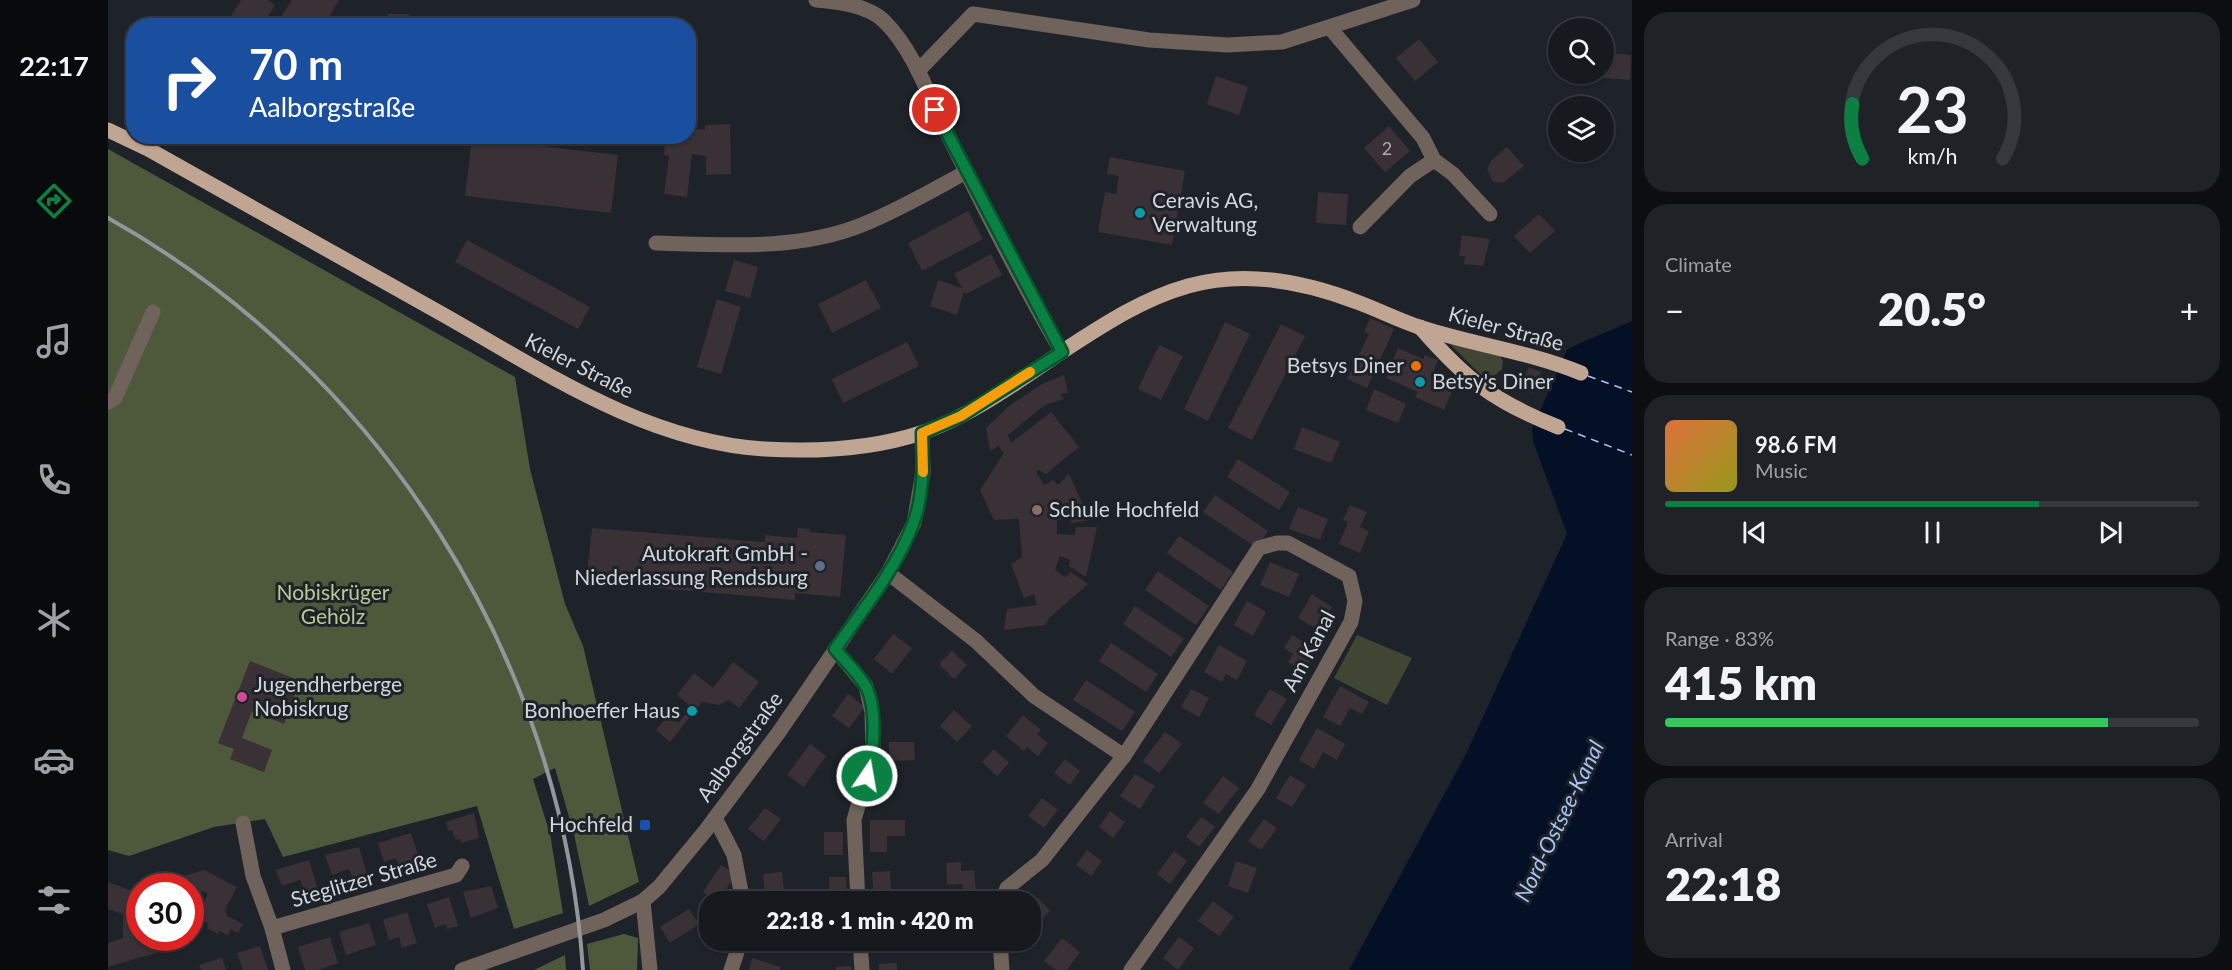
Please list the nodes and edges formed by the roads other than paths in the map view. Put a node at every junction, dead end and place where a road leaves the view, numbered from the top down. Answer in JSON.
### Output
{"nodes":[{"id":1,"x":816,"y":0,"type":"edge"},
{"id":2,"x":1413,"y":0,"type":"edge"},
{"id":3,"x":1330,"y":28,"type":"junction"},
{"id":4,"x":918,"y":71,"type":"junction"},
{"id":5,"x":108,"y":130,"type":"edge"},
{"id":6,"x":126,"y":139,"type":"edge"},
{"id":7,"x":137,"y":144,"type":"edge"},
{"id":8,"x":1434,"y":160,"type":"junction"},
{"id":9,"x":966,"y":172,"type":"junction"},
{"id":10,"x":1490,"y":214,"type":"dead end"},
{"id":11,"x":1360,"y":227,"type":"dead end"},
{"id":12,"x":656,"y":243,"type":"dead end"},
{"id":13,"x":153,"y":312,"type":"dead end"},
{"id":14,"x":1420,"y":327,"type":"junction"},
{"id":15,"x":1062,"y":352,"type":"junction"},
{"id":16,"x":1581,"y":373,"type":"dead end"},
{"id":17,"x":108,"y":402,"type":"edge"},
{"id":18,"x":1558,"y":427,"type":"dead end"},
{"id":19,"x":922,"y":433,"type":"junction"},
{"id":20,"x":888,"y":573,"type":"junction"},
{"id":21,"x":835,"y":649,"type":"junction"},
{"id":22,"x":1124,"y":756,"type":"junction"},
{"id":23,"x":715,"y":818,"type":"junction"},
{"id":24,"x":243,"y":823,"type":"dead end"},
{"id":25,"x":462,"y":866,"type":"dead end"},
{"id":26,"x":741,"y":891,"type":"edge"},
{"id":27,"x":857,"y":891,"type":"edge"},
{"id":28,"x":1006,"y":891,"type":"edge"},
{"id":29,"x":643,"y":901,"type":"junction"},
{"id":30,"x":272,"y":928,"type":"junction"},
{"id":31,"x":737,"y":951,"type":"edge"},
{"id":32,"x":861,"y":951,"type":"edge"},
{"id":33,"x":1001,"y":951,"type":"edge"},
{"id":34,"x":283,"y":970,"type":"edge"},
{"id":35,"x":462,"y":970,"type":"edge"},
{"id":36,"x":650,"y":970,"type":"edge"},
{"id":37,"x":730,"y":970,"type":"edge"},
{"id":38,"x":862,"y":970,"type":"edge"},
{"id":39,"x":1002,"y":970,"type":"edge"},
{"id":40,"x":1131,"y":970,"type":"edge"}],
"edges":[{"from":1,"to":4,"type":"street"},
{"from":2,"to":3,"type":"street"},
{"from":3,"to":4,"type":"street"},
{"from":3,"to":8,"type":"street"},
{"from":4,"to":9,"type":"street"},
{"from":5,"to":6,"type":"main road","name":"Kieler Straße"},
{"from":7,"to":19,"type":"main road","name":"Kieler Straße"},
{"from":8,"to":10,"type":"street"},
{"from":8,"to":11,"type":"street"},
{"from":9,"to":12,"type":"street"},
{"from":9,"to":15,"type":"street"},
{"from":13,"to":17,"type":"street"},
{"from":14,"to":15,"type":"main road","name":"Kieler Straße"},
{"from":14,"to":16,"type":"main road","name":"Kieler Straße"},
{"from":14,"to":18,"type":"main road","name":"Kieler Straße"},
{"from":15,"to":19,"type":"main road","name":"Kieler Straße"},
{"from":19,"to":20,"type":"street","name":"Aalborgstraße"},
{"from":20,"to":21,"type":"street","name":"Aalborgstraße"},
{"from":20,"to":22,"type":"street"},
{"from":21,"to":23,"type":"street","name":"Aalborgstraße"},
{"from":21,"to":27,"type":"street"},
{"from":22,"to":28,"type":"street","name":"Am Kanal"},
{"from":22,"to":40,"type":"street","name":"Am Kanal"},
{"from":23,"to":26,"type":"street"},
{"from":23,"to":29,"type":"street","name":"Aalborgstraße"},
{"from":24,"to":30,"type":"street","name":"Steglitzer Straße"},
{"from":25,"to":30,"type":"street","name":"Steglitzer Straße"},
{"from":29,"to":35,"type":"street","name":"Aalborgstraße"},
{"from":29,"to":36,"type":"street"},
{"from":30,"to":34,"type":"street","name":"Steglitzer Straße"},
{"from":31,"to":37,"type":"street"},
{"from":32,"to":38,"type":"street"},
{"from":33,"to":39,"type":"street"}]}
